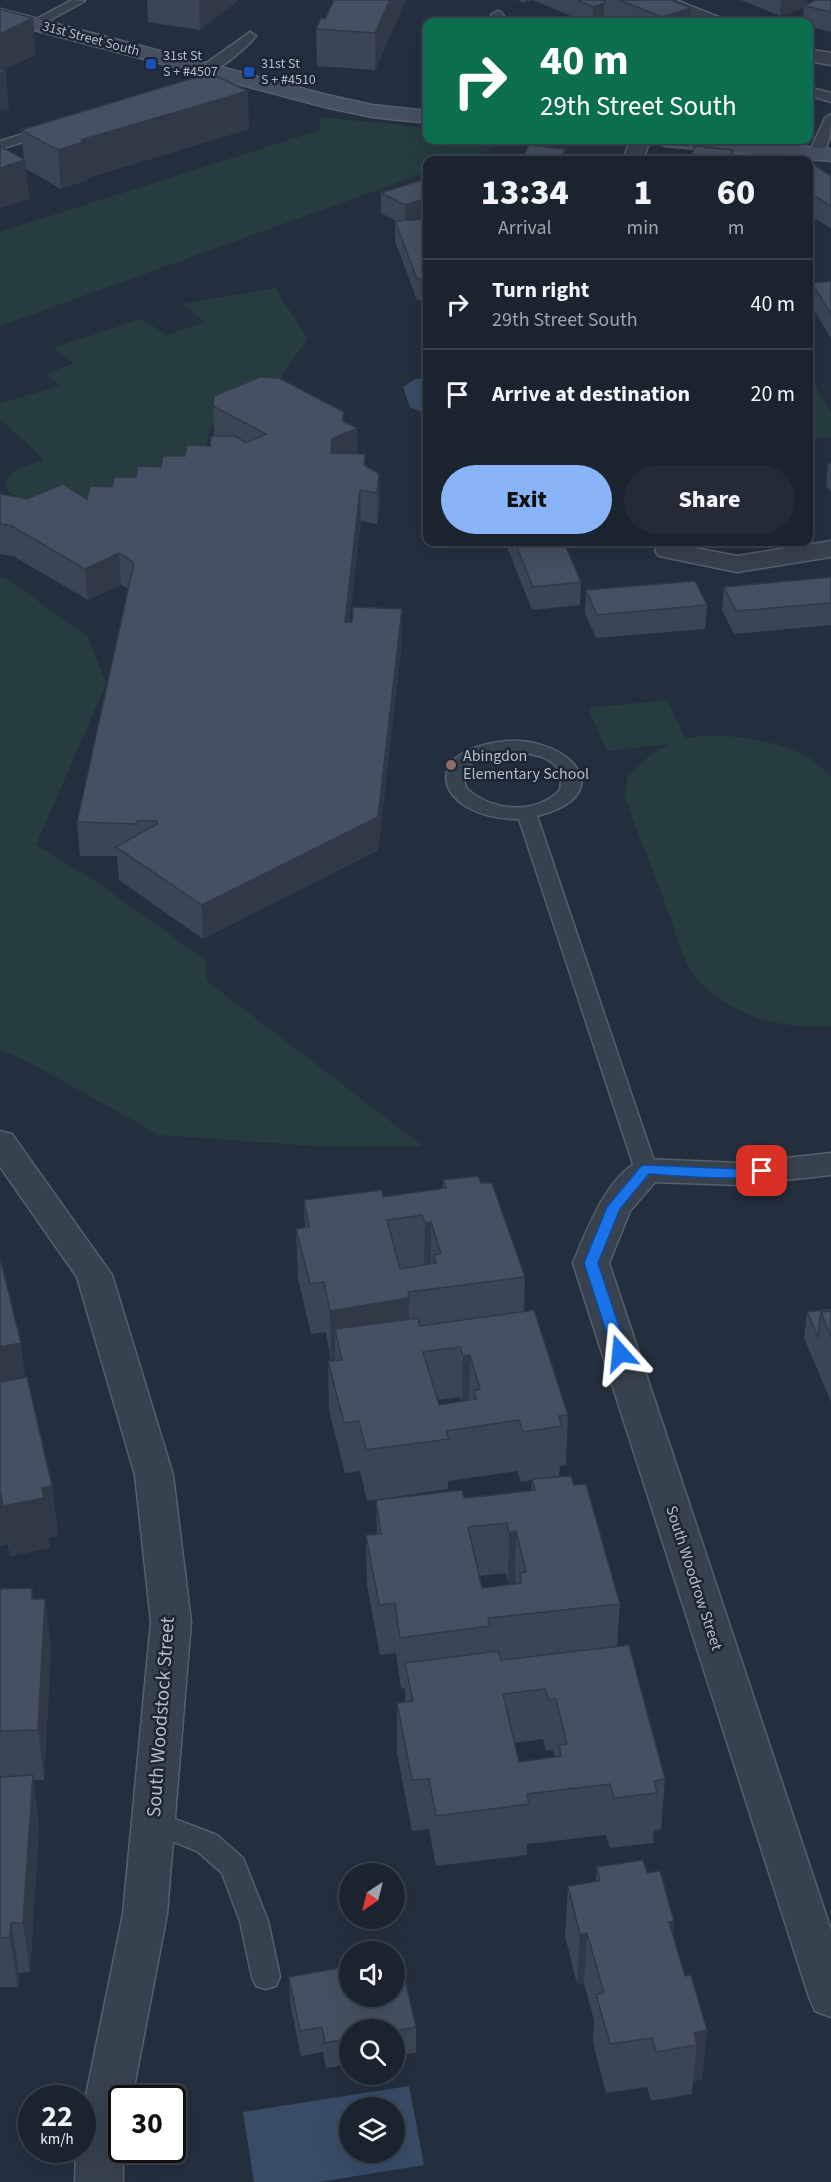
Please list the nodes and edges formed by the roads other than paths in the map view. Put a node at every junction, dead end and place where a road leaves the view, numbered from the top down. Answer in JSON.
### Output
{"nodes":[{"id":1,"x":660,"y":0,"type":"edge"},
{"id":2,"x":79,"y":1,"type":"edge"},
{"id":3,"x":0,"y":15,"type":"edge"},
{"id":4,"x":704,"y":18,"type":"edge"},
{"id":5,"x":33,"y":24,"type":"junction"},
{"id":6,"x":250,"y":36,"type":"dead end"},
{"id":7,"x":813,"y":56,"type":"edge"},
{"id":8,"x":831,"y":59,"type":"edge"},
{"id":9,"x":208,"y":76,"type":"junction"},
{"id":10,"x":813,"y":92,"type":"edge"},
{"id":11,"x":831,"y":98,"type":"edge"},
{"id":12,"x":423,"y":116,"type":"edge"},
{"id":13,"x":831,"y":117,"type":"edge"},
{"id":14,"x":56,"y":128,"type":"edge"},
{"id":15,"x":711,"y":144,"type":"edge"},
{"id":16,"x":0,"y":145,"type":"edge"},
{"id":17,"x":824,"y":154,"type":"edge"},
{"id":18,"x":665,"y":546,"type":"edge"},
{"id":19,"x":831,"y":549,"type":"edge"},
{"id":20,"x":526,"y":812,"type":"junction"},
{"id":21,"x":0,"y":1142,"type":"edge"},
{"id":22,"x":831,"y":1164,"type":"edge"},
{"id":23,"x":646,"y":1170,"type":"junction"},
{"id":24,"x":153,"y":1822,"type":"junction"},
{"id":25,"x":266,"y":1977,"type":"dead end"},
{"id":26,"x":831,"y":1997,"type":"edge"},
{"id":27,"x":99,"y":2182,"type":"edge"}],
"edges":[{"from":1,"to":4,"type":"street"},
{"from":2,"to":5,"type":"lane"},
{"from":3,"to":5,"type":"street","name":"31st Street South"},
{"from":5,"to":9,"type":"street","name":"31st Street South"},
{"from":6,"to":9,"type":"lane"},
{"from":7,"to":8,"type":"street"},
{"from":9,"to":12,"type":"street","name":"31st Street South"},
{"from":10,"to":11,"type":"lane"},
{"from":13,"to":17,"type":"lane"},
{"from":14,"to":16,"type":"lane"},
{"from":15,"to":17,"type":"street"},
{"from":18,"to":19,"type":"street"},
{"from":20,"to":20,"type":"lane"},
{"from":20,"to":23,"type":"lane"},
{"from":21,"to":24,"type":"street","name":"South Woodstock Street"},
{"from":22,"to":23,"type":"street"},
{"from":23,"to":26,"type":"street","name":"South Woodrow Street"},
{"from":24,"to":25,"type":"lane"},
{"from":24,"to":27,"type":"street","name":"South Woodstock Street"}]}
